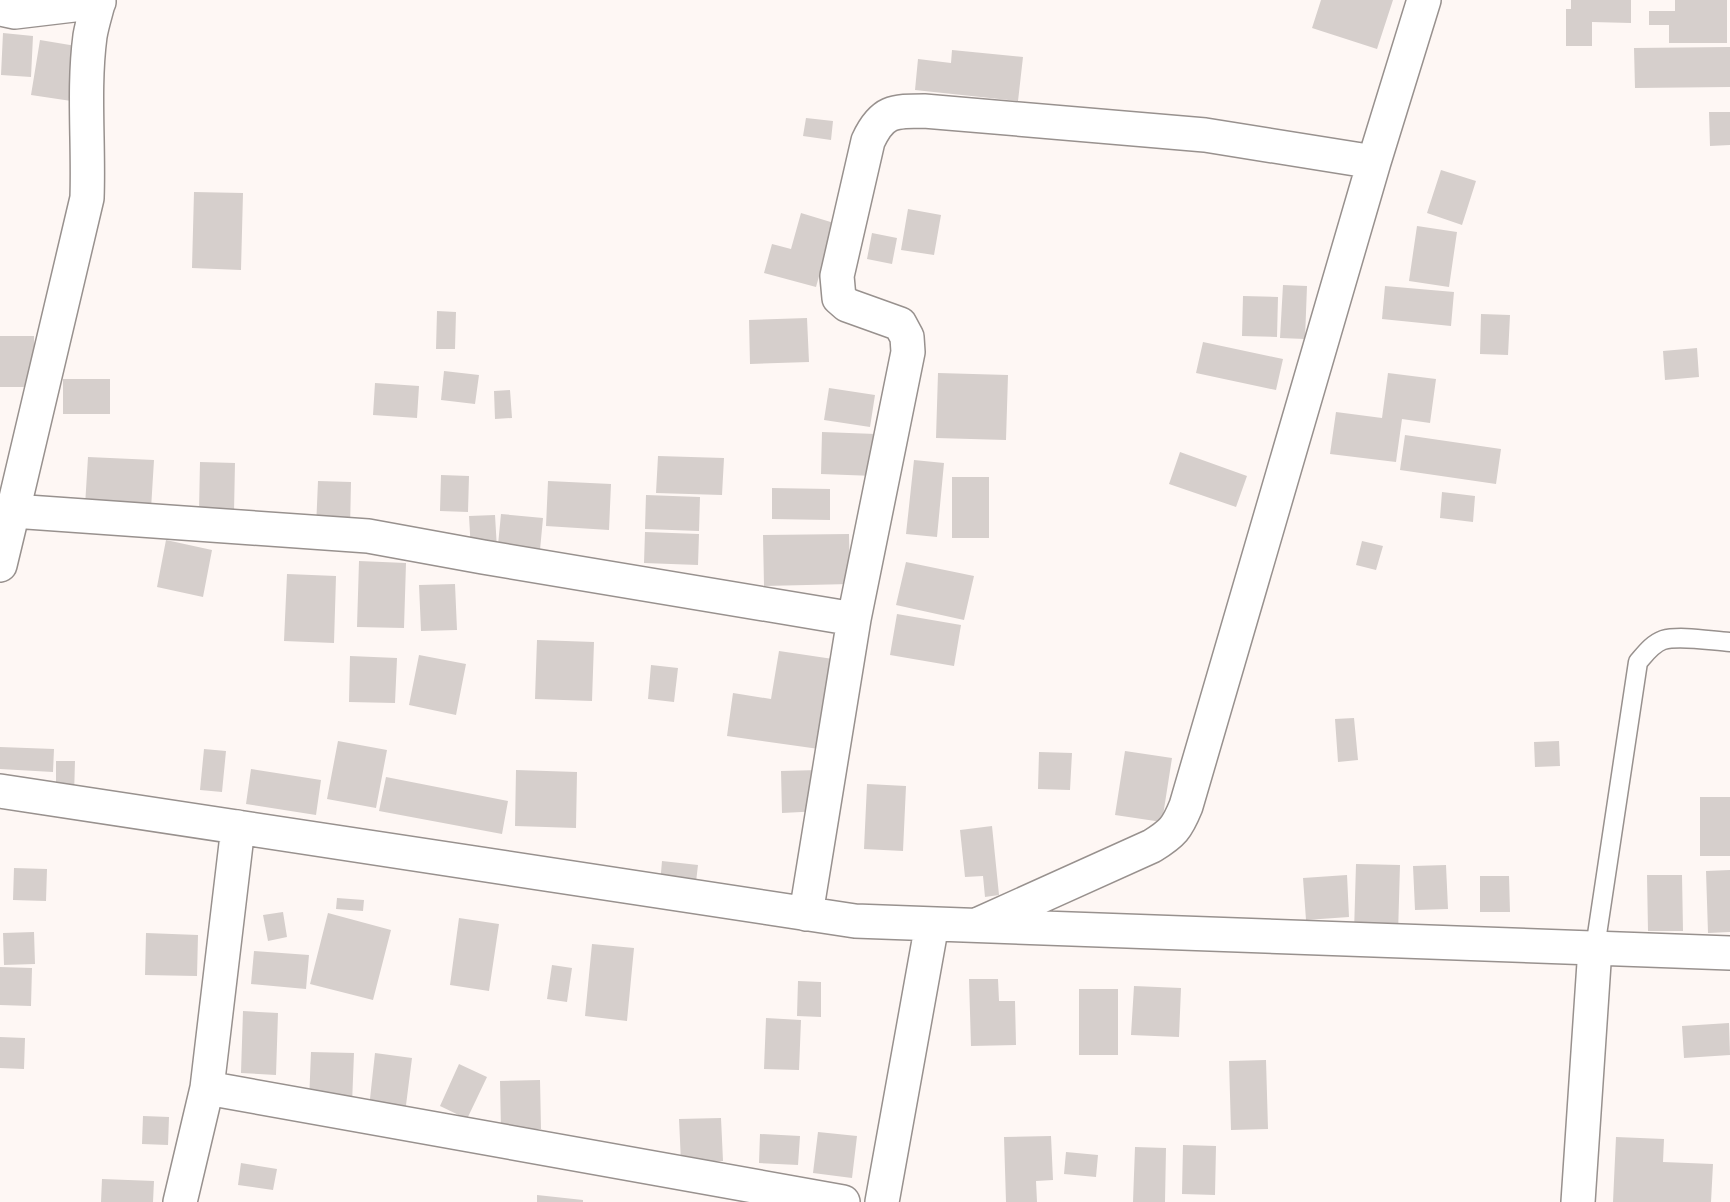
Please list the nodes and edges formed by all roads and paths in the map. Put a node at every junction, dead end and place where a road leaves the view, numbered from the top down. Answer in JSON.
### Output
{"nodes":[{"id":1,"x":1424,"y":0,"type":"edge"},
{"id":2,"x":99,"y":1,"type":"edge"},
{"id":3,"x":0,"y":9,"type":"edge"},
{"id":4,"x":1374,"y":162,"type":"junction"},
{"id":5,"x":12,"y":511,"type":"junction"},
{"id":6,"x":0,"y":565,"type":"edge"},
{"id":7,"x":854,"y":619,"type":"junction"},
{"id":8,"x":1730,"y":642,"type":"edge"},
{"id":9,"x":0,"y":791,"type":"edge"},
{"id":10,"x":238,"y":827,"type":"junction"},
{"id":11,"x":806,"y":914,"type":"junction"},
{"id":12,"x":932,"y":924,"type":"junction"},
{"id":13,"x":974,"y":926,"type":"junction"},
{"id":14,"x":1595,"y":948,"type":"junction"},
{"id":15,"x":1730,"y":953,"type":"edge"},
{"id":16,"x":207,"y":1088,"type":"junction"},
{"id":17,"x":180,"y":1202,"type":"edge"},
{"id":18,"x":843,"y":1202,"type":"edge"},
{"id":19,"x":882,"y":1202,"type":"edge"},
{"id":20,"x":1578,"y":1202,"type":"edge"}],
"edges":[{"from":1,"to":4,"type":"street"},
{"from":2,"to":3,"type":"street"},
{"from":2,"to":5,"type":"street"},
{"from":4,"to":7,"type":"street"},
{"from":4,"to":13,"type":"street"},
{"from":5,"to":6,"type":"street"},
{"from":5,"to":7,"type":"street"},
{"from":7,"to":11,"type":"street"},
{"from":8,"to":14,"type":"lane"},
{"from":9,"to":10,"type":"street"},
{"from":10,"to":11,"type":"street"},
{"from":10,"to":16,"type":"street"},
{"from":11,"to":12,"type":"street"},
{"from":12,"to":13,"type":"street"},
{"from":12,"to":19,"type":"street"},
{"from":13,"to":14,"type":"street"},
{"from":14,"to":15,"type":"street"},
{"from":14,"to":20,"type":"street"},
{"from":16,"to":17,"type":"street"},
{"from":16,"to":18,"type":"street"}]}
